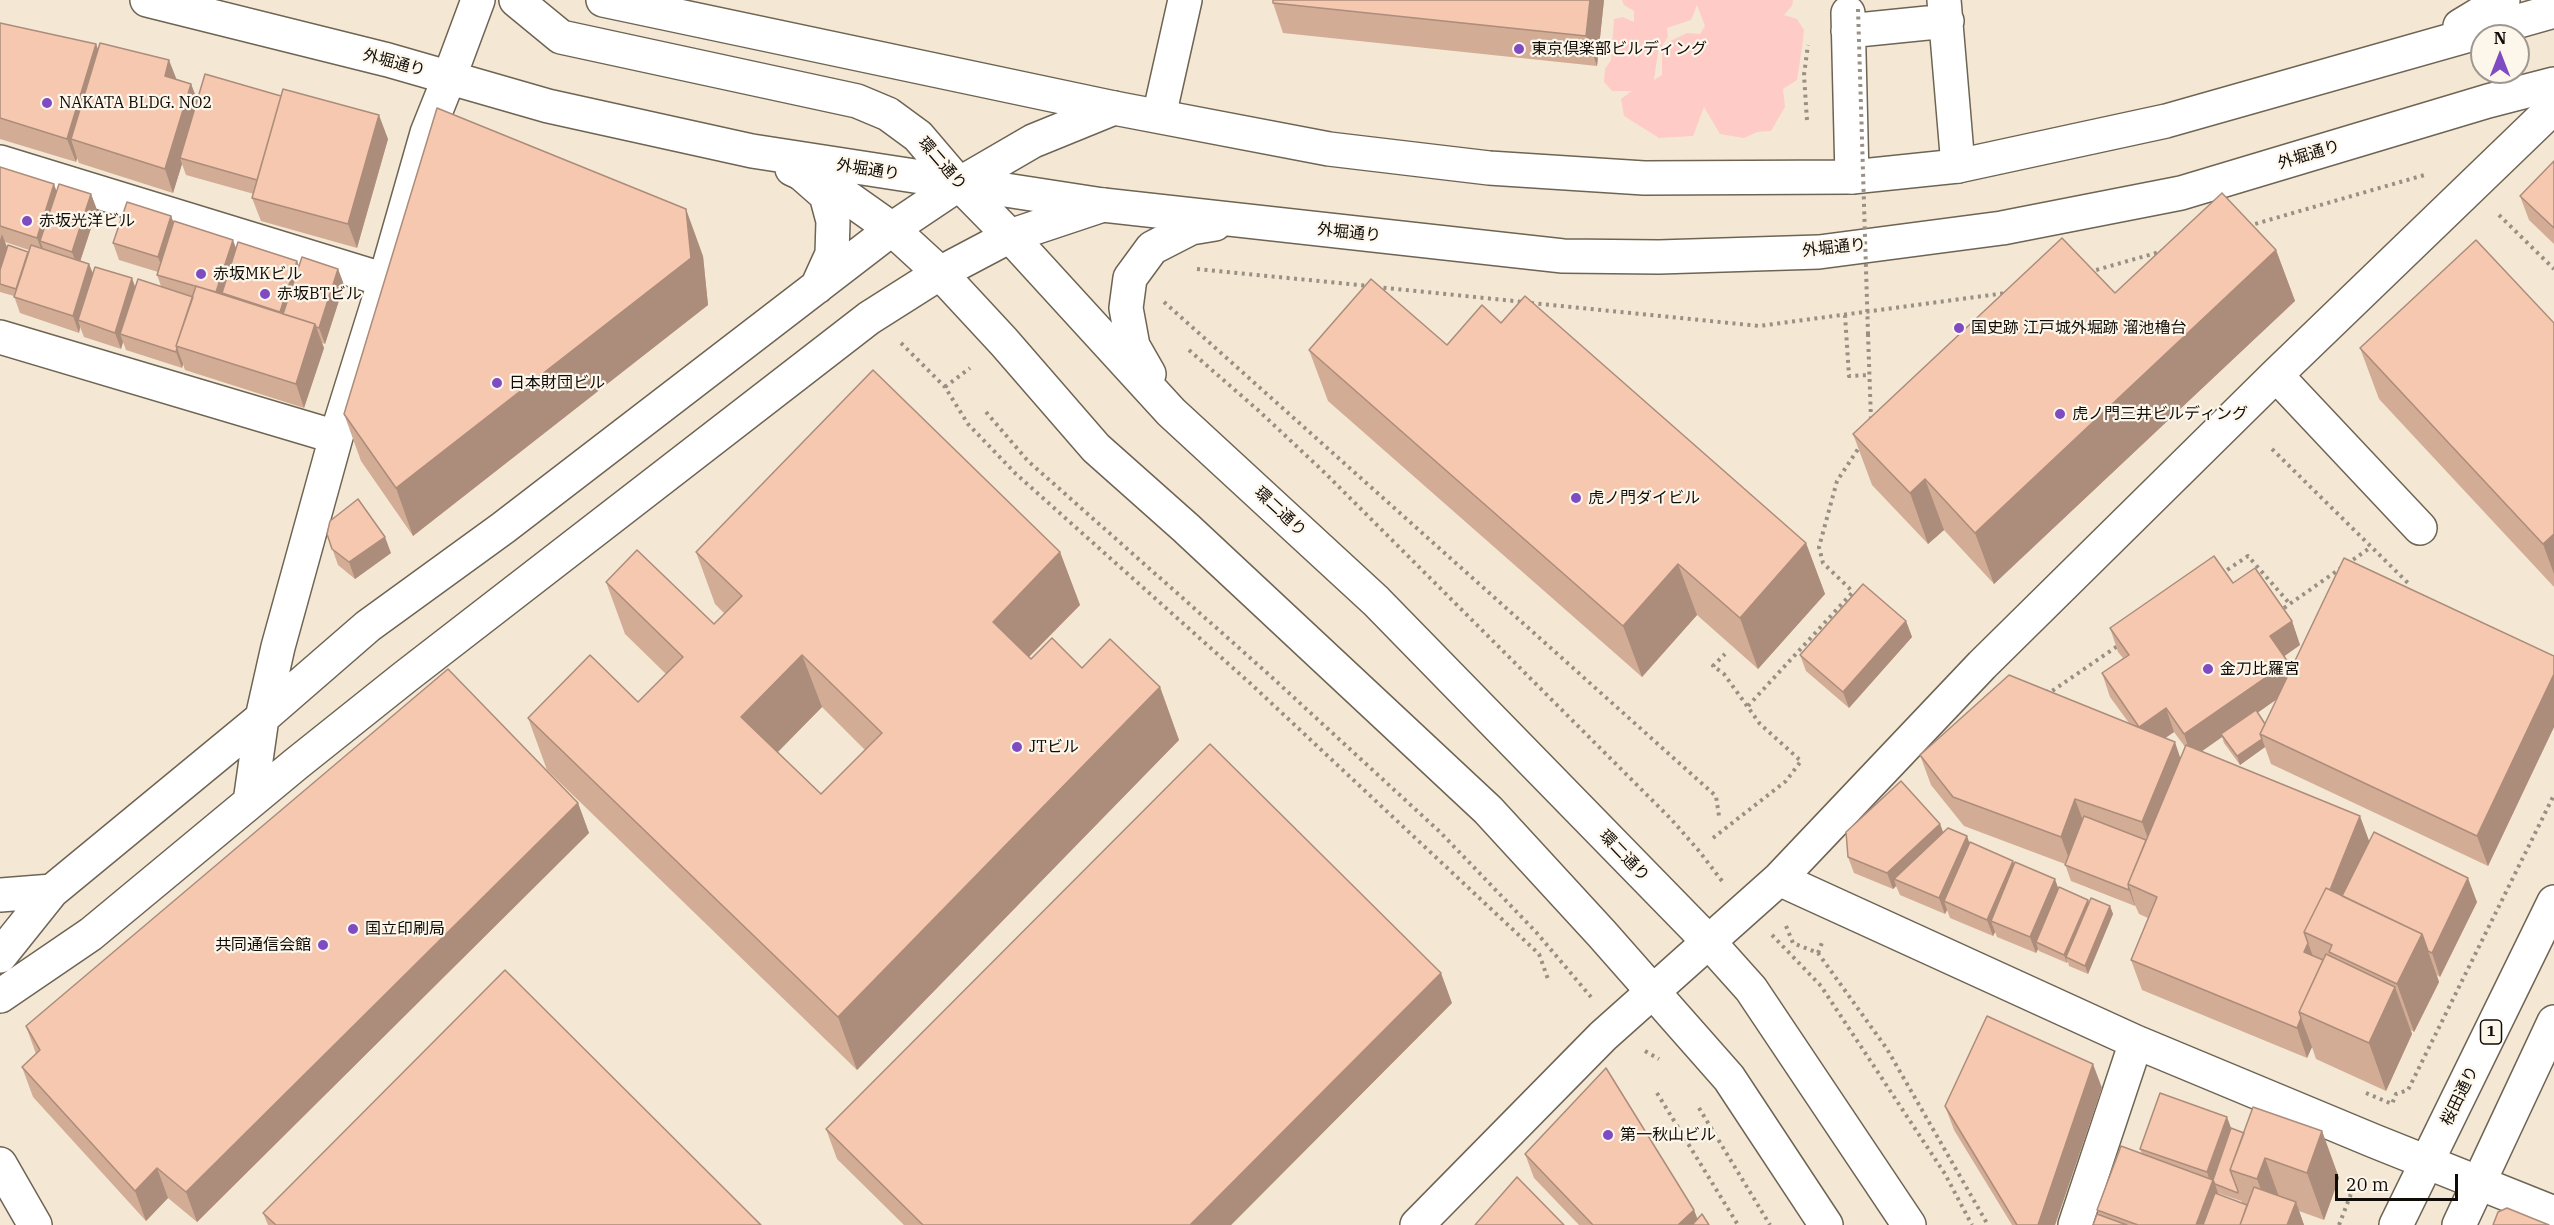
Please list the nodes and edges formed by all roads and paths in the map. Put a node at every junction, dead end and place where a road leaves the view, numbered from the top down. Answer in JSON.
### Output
{"nodes":[{"id":1,"x":147,"y":0,"type":"edge"},
{"id":2,"x":478,"y":0,"type":"edge"},
{"id":3,"x":516,"y":0,"type":"edge"},
{"id":4,"x":603,"y":0,"type":"edge"},
{"id":5,"x":1185,"y":0,"type":"edge"},
{"id":6,"x":2503,"y":0,"type":"edge"},
{"id":7,"x":1946,"y":10,"type":"edge"},
{"id":8,"x":2554,"y":11,"type":"edge"},
{"id":9,"x":1852,"y":18,"type":"junction"},
{"id":10,"x":2426,"y":47,"type":"junction"},
{"id":11,"x":1804,"y":75,"type":"dead end"},
{"id":12,"x":449,"y":78,"type":"junction"},
{"id":13,"x":2554,"y":84,"type":"edge"},
{"id":14,"x":2554,"y":107,"type":"edge"},
{"id":15,"x":1114,"y":108,"type":"junction"},
{"id":16,"x":1159,"y":116,"type":"junction"},
{"id":17,"x":1807,"y":120,"type":"dead end"},
{"id":18,"x":752,"y":151,"type":"junction"},
{"id":19,"x":0,"y":162,"type":"edge"},
{"id":20,"x":1958,"y":166,"type":"junction"},
{"id":21,"x":2437,"y":171,"type":"dead end"},
{"id":22,"x":801,"y":173,"type":"junction"},
{"id":23,"x":1852,"y":177,"type":"junction"},
{"id":24,"x":959,"y":184,"type":"junction"},
{"id":25,"x":1103,"y":205,"type":"junction"},
{"id":26,"x":2499,"y":215,"type":"dead end"},
{"id":27,"x":1240,"y":221,"type":"junction"},
{"id":28,"x":2245,"y":227,"type":"edge"},
{"id":29,"x":891,"y":229,"type":"junction"},
{"id":30,"x":1010,"y":236,"type":"junction"},
{"id":31,"x":2166,"y":250,"type":"edge"},
{"id":32,"x":2554,"y":269,"type":"edge"},
{"id":33,"x":1189,"y":270,"type":"dead end"},
{"id":34,"x":940,"y":273,"type":"junction"},
{"id":35,"x":2087,"y":273,"type":"edge"},
{"id":36,"x":385,"y":280,"type":"junction"},
{"id":37,"x":817,"y":287,"type":"junction"},
{"id":38,"x":2007,"y":292,"type":"edge"},
{"id":39,"x":1156,"y":294,"type":"dead end"},
{"id":40,"x":1845,"y":315,"type":"junction"},
{"id":41,"x":0,"y":337,"type":"edge"},
{"id":42,"x":899,"y":341,"type":"dead end"},
{"id":43,"x":1189,"y":350,"type":"dead end"},
{"id":44,"x":970,"y":368,"type":"dead end"},
{"id":45,"x":1869,"y":375,"type":"junction"},
{"id":46,"x":2276,"y":375,"type":"junction"},
{"id":47,"x":945,"y":387,"type":"junction"},
{"id":48,"x":986,"y":412,"type":"dead end"},
{"id":49,"x":1172,"y":412,"type":"junction"},
{"id":50,"x":1867,"y":429,"type":"edge"},
{"id":51,"x":336,"y":438,"type":"junction"},
{"id":52,"x":1864,"y":438,"type":"edge"},
{"id":53,"x":2272,"y":449,"type":"dead end"},
{"id":54,"x":2420,"y":528,"type":"dead end"},
{"id":55,"x":2371,"y":547,"type":"junction"},
{"id":56,"x":2218,"y":576,"type":"edge"},
{"id":57,"x":2400,"y":599,"type":"edge"},
{"id":58,"x":2290,"y":604,"type":"junction"},
{"id":59,"x":2284,"y":608,"type":"edge"},
{"id":60,"x":2120,"y":644,"type":"edge"},
{"id":61,"x":1725,"y":654,"type":"edge"},
{"id":62,"x":2040,"y":693,"type":"edge"},
{"id":63,"x":1748,"y":706,"type":"junction"},
{"id":64,"x":262,"y":718,"type":"junction"},
{"id":65,"x":2554,"y":795,"type":"edge"},
{"id":66,"x":250,"y":802,"type":"junction"},
{"id":67,"x":1719,"y":816,"type":"dead end"},
{"id":68,"x":1713,"y":838,"type":"dead end"},
{"id":69,"x":52,"y":891,"type":"junction"},
{"id":70,"x":1764,"y":892,"type":"junction"},
{"id":71,"x":0,"y":895,"type":"edge"},
{"id":72,"x":2554,"y":902,"type":"edge"},
{"id":73,"x":1786,"y":926,"type":"dead end"},
{"id":74,"x":1708,"y":941,"type":"junction"},
{"id":75,"x":0,"y":956,"type":"edge"},
{"id":76,"x":1548,"y":979,"type":"dead end"},
{"id":77,"x":1652,"y":991,"type":"junction"},
{"id":78,"x":0,"y":996,"type":"edge"},
{"id":79,"x":2554,"y":1022,"type":"edge"},
{"id":80,"x":1617,"y":1023,"type":"junction"},
{"id":81,"x":2136,"y":1042,"type":"junction"},
{"id":82,"x":1667,"y":1065,"type":"dead end"},
{"id":83,"x":1658,"y":1093,"type":"dead end"},
{"id":84,"x":1695,"y":1100,"type":"dead end"},
{"id":85,"x":2392,"y":1104,"type":"dead end"},
{"id":86,"x":2427,"y":1163,"type":"junction"},
{"id":87,"x":0,"y":1164,"type":"edge"},
{"id":88,"x":2357,"y":1179,"type":"dead end"},
{"id":89,"x":2478,"y":1183,"type":"junction"},
{"id":90,"x":2554,"y":1213,"type":"edge"},
{"id":91,"x":35,"y":1225,"type":"edge"},
{"id":92,"x":1417,"y":1225,"type":"edge"},
{"id":93,"x":1738,"y":1225,"type":"edge"},
{"id":94,"x":1770,"y":1225,"type":"edge"},
{"id":95,"x":1826,"y":1225,"type":"edge"},
{"id":96,"x":1910,"y":1225,"type":"edge"},
{"id":97,"x":1972,"y":1225,"type":"edge"},
{"id":98,"x":1988,"y":1225,"type":"edge"},
{"id":99,"x":2075,"y":1225,"type":"edge"},
{"id":100,"x":2339,"y":1225,"type":"edge"},
{"id":101,"x":2396,"y":1225,"type":"edge"},
{"id":102,"x":2459,"y":1225,"type":"edge"}],
"edges":[{"from":1,"to":12,"type":"main road","name":"外堀通り"},
{"from":2,"to":12,"type":"main road"},
{"from":3,"to":24,"type":"main road","name":"環二通り"},
{"from":4,"to":15,"type":"main road"},
{"from":5,"to":16,"type":"main road"},
{"from":6,"to":10,"type":"main road"},
{"from":7,"to":9,"type":"main road"},
{"from":7,"to":20,"type":"main road"},
{"from":8,"to":10,"type":"main road"},
{"from":9,"to":23,"type":"main road"},
{"from":9,"to":45,"type":"path","bridge":true},
{"from":10,"to":20,"type":"main road"},
{"from":11,"to":17,"type":"path"},
{"from":12,"to":18,"type":"main road","name":"外堀通り"},
{"from":12,"to":36,"type":"main road"},
{"from":13,"to":27,"type":"main road","name":"外堀通り"},
{"from":14,"to":46,"type":"main road"},
{"from":15,"to":16,"type":"main road"},
{"from":15,"to":24,"type":"main road"},
{"from":16,"to":23,"type":"main road"},
{"from":18,"to":22,"type":"main road"},
{"from":18,"to":24,"type":"main road","name":"外堀通り"},
{"from":19,"to":36,"type":"main road"},
{"from":20,"to":23,"type":"main road"},
{"from":21,"to":28,"type":"path"},
{"from":22,"to":29,"type":"main road"},
{"from":22,"to":37,"type":"main road"},
{"from":24,"to":25,"type":"main road","name":"外堀通り"},
{"from":24,"to":29,"type":"main road"},
{"from":24,"to":30,"type":"main road","name":"環二通り"},
{"from":25,"to":27,"type":"main road","name":"外堀通り"},
{"from":25,"to":30,"type":"main road"},
{"from":26,"to":32,"type":"path"},
{"from":27,"to":49,"type":"main road"},
{"from":29,"to":34,"type":"main road"},
{"from":29,"to":37,"type":"main road"},
{"from":30,"to":34,"type":"main road"},
{"from":30,"to":49,"type":"main road","name":"環二通り"},
{"from":31,"to":35,"type":"path"},
{"from":33,"to":40,"type":"path"},
{"from":34,"to":66,"type":"main road"},
{"from":34,"to":77,"type":"main road"},
{"from":36,"to":51,"type":"main road"},
{"from":37,"to":64,"type":"main road"},
{"from":38,"to":40,"type":"path"},
{"from":39,"to":67,"type":"path"},
{"from":40,"to":45,"type":"path"},
{"from":41,"to":51,"type":"main road"},
{"from":42,"to":47,"type":"path"},
{"from":43,"to":70,"type":"path"},
{"from":44,"to":47,"type":"path"},
{"from":45,"to":50,"type":"path"},
{"from":46,"to":54,"type":"main road"},
{"from":46,"to":70,"type":"main road"},
{"from":47,"to":76,"type":"path"},
{"from":48,"to":80,"type":"path"},
{"from":49,"to":74,"type":"main road","name":"環二通り"},
{"from":51,"to":64,"type":"main road"},
{"from":52,"to":63,"type":"path"},
{"from":53,"to":55,"type":"path"},
{"from":55,"to":57,"type":"path"},
{"from":55,"to":58,"type":"path"},
{"from":56,"to":58,"type":"path"},
{"from":58,"to":59,"type":"path"},
{"from":60,"to":62,"type":"path"},
{"from":61,"to":63,"type":"path"},
{"from":63,"to":68,"type":"path"},
{"from":64,"to":66,"type":"main road"},
{"from":64,"to":69,"type":"main road"},
{"from":65,"to":85,"type":"path"},
{"from":66,"to":78,"type":"main road"},
{"from":69,"to":71,"type":"main road"},
{"from":69,"to":75,"type":"main road"},
{"from":70,"to":74,"type":"main road"},
{"from":70,"to":81,"type":"main road"},
{"from":70,"to":97,"type":"path"},
{"from":72,"to":86,"type":"main road","name":"桜田通り","number":"1"},
{"from":73,"to":98,"type":"path"},
{"from":74,"to":77,"type":"main road"},
{"from":74,"to":96,"type":"main road","name":"環二通り"},
{"from":77,"to":80,"type":"main road"},
{"from":77,"to":95,"type":"main road"},
{"from":79,"to":89,"type":"main road"},
{"from":80,"to":82,"type":"path"},
{"from":80,"to":92,"type":"main road"},
{"from":81,"to":86,"type":"main road"},
{"from":81,"to":99,"type":"main road"},
{"from":83,"to":93,"type":"path"},
{"from":84,"to":94,"type":"path"},
{"from":86,"to":89,"type":"main road"},
{"from":86,"to":101,"type":"main road","name":"桜田通り","number":"1"},
{"from":87,"to":91,"type":"main road"},
{"from":88,"to":100,"type":"path"},
{"from":89,"to":90,"type":"main road"},
{"from":89,"to":102,"type":"main road"}]}
